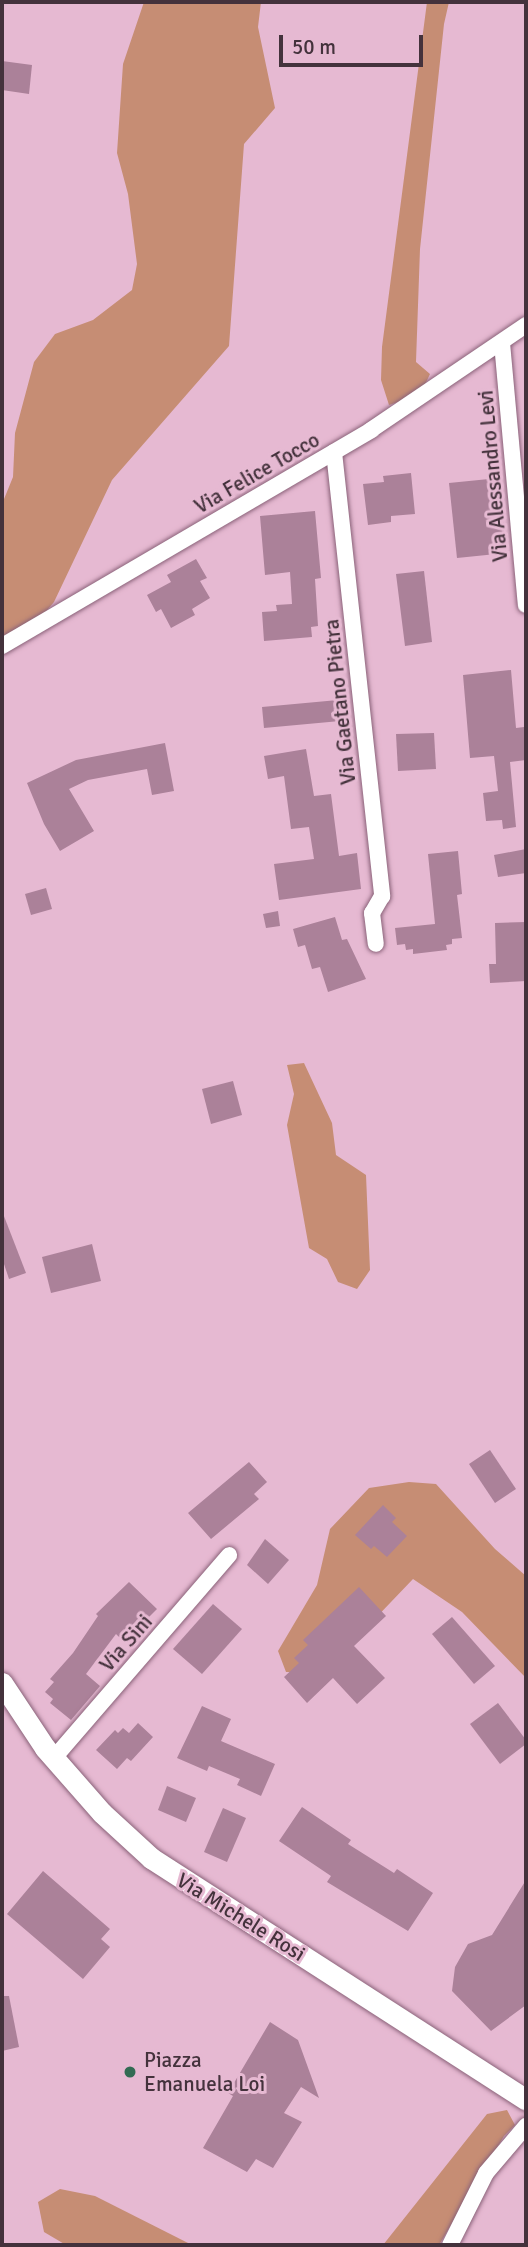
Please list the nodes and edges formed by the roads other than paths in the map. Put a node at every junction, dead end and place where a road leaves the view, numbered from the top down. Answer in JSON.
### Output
{"nodes":[{"id":1,"x":526,"y":325,"type":"edge"},
{"id":2,"x":502,"y":343,"type":"junction"},
{"id":3,"x":334,"y":452,"type":"junction"},
{"id":4,"x":526,"y":605,"type":"edge"},
{"id":5,"x":2,"y":646,"type":"edge"},
{"id":6,"x":376,"y":944,"type":"dead end"},
{"id":7,"x":229,"y":1555,"type":"dead end"},
{"id":8,"x":2,"y":1683,"type":"edge"},
{"id":9,"x":54,"y":1758,"type":"junction"},
{"id":10,"x":526,"y":2100,"type":"edge"},
{"id":11,"x":526,"y":2126,"type":"edge"},
{"id":12,"x":450,"y":2245,"type":"edge"}],
"edges":[{"from":1,"to":2,"type":"street","name":"Via Felice Tocco"},
{"from":2,"to":3,"type":"street","name":"Via Felice Tocco"},
{"from":2,"to":4,"type":"street","name":"Via Alessandro Levi"},
{"from":3,"to":5,"type":"street","name":"Via Felice Tocco"},
{"from":3,"to":6,"type":"street","name":"Via Gaetano Pietra"},
{"from":7,"to":9,"type":"street","name":"Via Sini"},
{"from":8,"to":9,"type":"street","name":"Via Michele Rosi"},
{"from":9,"to":10,"type":"street","name":"Via Michele Rosi"},
{"from":11,"to":12,"type":"street"}]}
